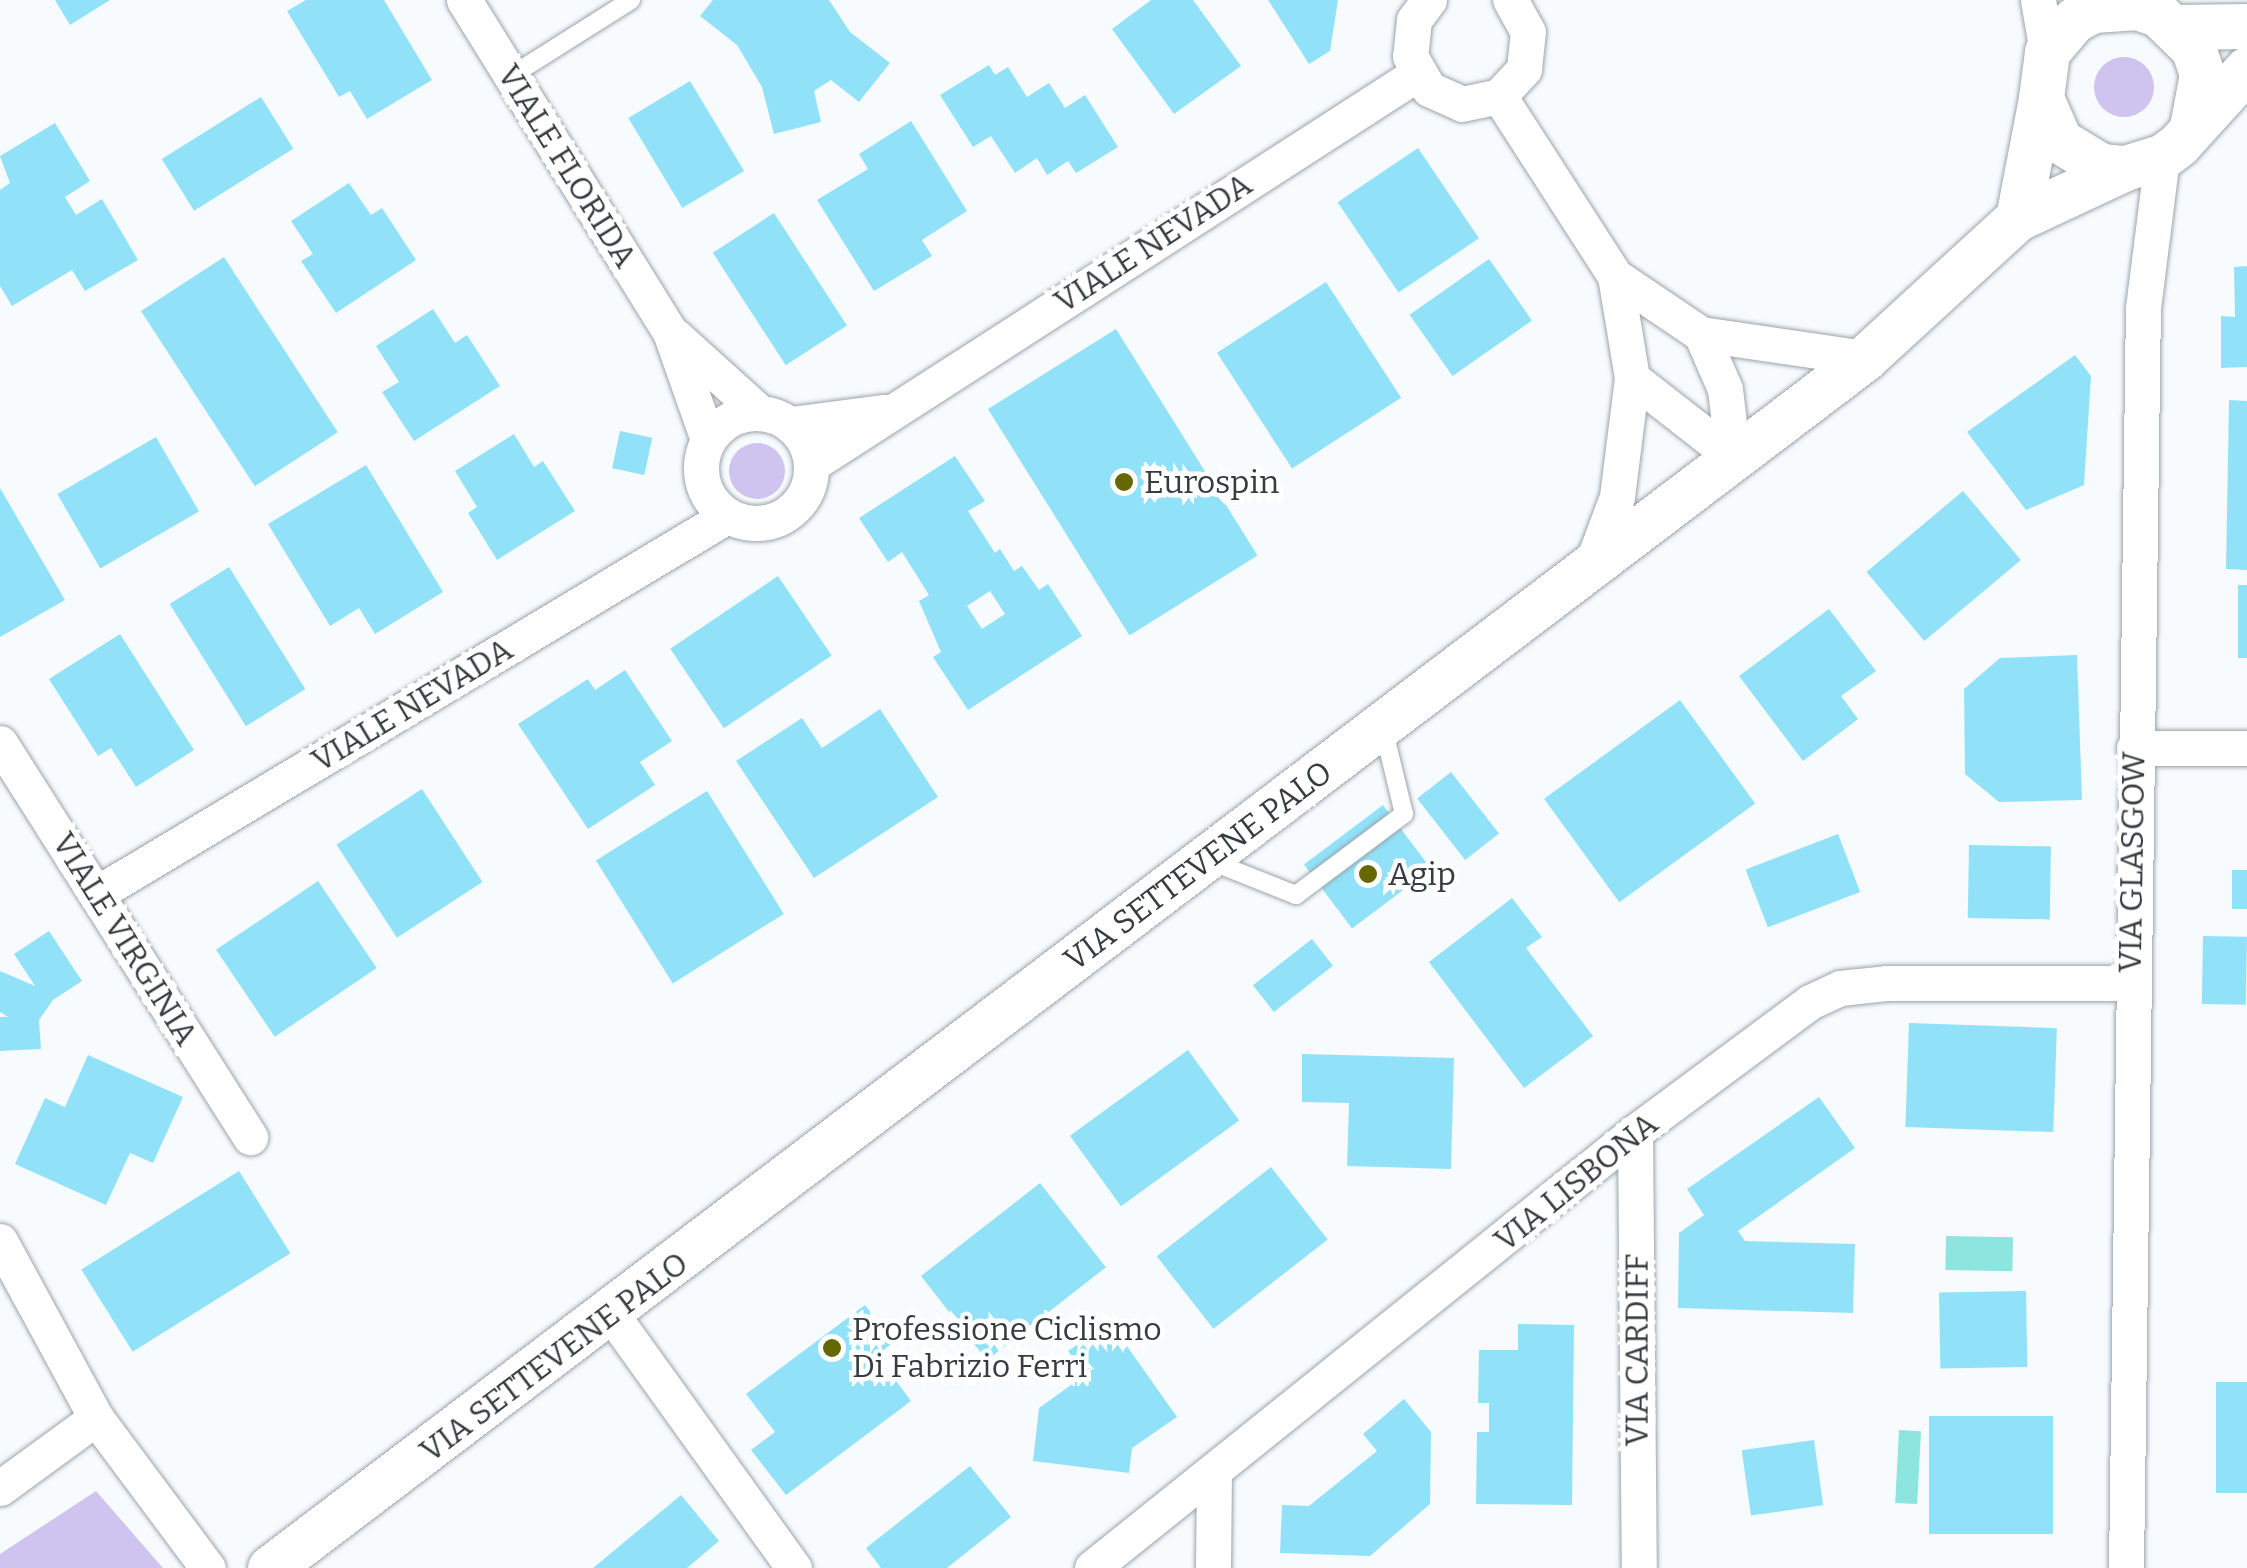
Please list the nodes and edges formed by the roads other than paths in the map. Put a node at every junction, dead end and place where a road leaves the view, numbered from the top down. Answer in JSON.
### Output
{"nodes":[{"id":1,"x":464,"y":0,"type":"edge"},
{"id":2,"x":631,"y":0,"type":"edge"},
{"id":3,"x":1429,"y":0,"type":"edge"},
{"id":4,"x":1510,"y":0,"type":"edge"},
{"id":5,"x":2038,"y":0,"type":"edge"},
{"id":6,"x":2110,"y":3,"type":"edge"},
{"id":7,"x":2247,"y":26,"type":"edge"},
{"id":8,"x":2176,"y":27,"type":"junction"},
{"id":9,"x":2047,"y":52,"type":"junction"},
{"id":10,"x":2247,"y":70,"type":"edge"},
{"id":11,"x":1417,"y":74,"type":"junction"},
{"id":12,"x":512,"y":76,"type":"junction"},
{"id":13,"x":1499,"y":96,"type":"junction"},
{"id":14,"x":2040,"y":98,"type":"junction"},
{"id":15,"x":2160,"y":151,"type":"junction"},
{"id":16,"x":2018,"y":218,"type":"junction"},
{"id":17,"x":1615,"y":276,"type":"junction"},
{"id":18,"x":670,"y":332,"type":"junction"},
{"id":19,"x":1701,"y":334,"type":"junction"},
{"id":20,"x":1865,"y":358,"type":"junction"},
{"id":21,"x":1632,"y":378,"type":"junction"},
{"id":22,"x":890,"y":411,"type":"junction"},
{"id":23,"x":775,"y":418,"type":"junction"},
{"id":24,"x":708,"y":440,"type":"junction"},
{"id":25,"x":1733,"y":457,"type":"junction"},
{"id":26,"x":812,"y":464,"type":"junction"},
{"id":27,"x":728,"y":516,"type":"junction"},
{"id":28,"x":1591,"y":566,"type":"junction"},
{"id":29,"x":1383,"y":725,"type":"junction"},
{"id":30,"x":0,"y":743,"type":"edge"},
{"id":31,"x":2134,"y":748,"type":"junction"},
{"id":32,"x":2247,"y":748,"type":"edge"},
{"id":33,"x":1208,"y":859,"type":"junction"},
{"id":34,"x":96,"y":894,"type":"junction"},
{"id":35,"x":2130,"y":983,"type":"junction"},
{"id":36,"x":1636,"y":1132,"type":"junction"},
{"id":37,"x":250,"y":1136,"type":"dead end"},
{"id":38,"x":0,"y":1240,"type":"edge"},
{"id":39,"x":612,"y":1314,"type":"junction"},
{"id":40,"x":96,"y":1418,"type":"junction"},
{"id":41,"x":1214,"y":1476,"type":"junction"},
{"id":42,"x":0,"y":1488,"type":"edge"},
{"id":43,"x":208,"y":1568,"type":"edge"},
{"id":44,"x":270,"y":1568,"type":"edge"},
{"id":45,"x":794,"y":1568,"type":"edge"},
{"id":46,"x":1092,"y":1568,"type":"edge"},
{"id":47,"x":1213,"y":1568,"type":"edge"},
{"id":48,"x":1639,"y":1568,"type":"edge"},
{"id":49,"x":2126,"y":1568,"type":"edge"}],
"edges":[{"from":1,"to":12,"type":"street","name":"VIALE FLORIDA"},
{"from":2,"to":12,"type":"lane"},
{"from":3,"to":11,"type":"street"},
{"from":4,"to":13,"type":"street"},
{"from":5,"to":9,"type":"street"},
{"from":6,"to":8,"type":"street"},
{"from":6,"to":9,"type":"street"},
{"from":7,"to":8,"type":"street"},
{"from":8,"to":15,"type":"street"},
{"from":9,"to":14,"type":"street"},
{"from":10,"to":15,"type":"street","name":"VIA SETTEVENE PALO"},
{"from":11,"to":13,"type":"street"},
{"from":11,"to":22,"type":"street","name":"VIALE NEVADA"},
{"from":12,"to":18,"type":"street","name":"VIALE FLORIDA"},
{"from":13,"to":17,"type":"street"},
{"from":14,"to":15,"type":"street"},
{"from":14,"to":16,"type":"street"},
{"from":15,"to":16,"type":"street","name":"VIA SETTEVENE PALO"},
{"from":15,"to":31,"type":"street","name":"VIA GLASGOW"},
{"from":16,"to":20,"type":"street","name":"VIA SETTEVENE PALO"},
{"from":17,"to":19,"type":"street"},
{"from":17,"to":21,"type":"street"},
{"from":18,"to":23,"type":"street","name":"VIALE FLORIDA"},
{"from":18,"to":24,"type":"street","name":"VIALE FLORIDA"},
{"from":19,"to":20,"type":"street"},
{"from":19,"to":25,"type":"street"},
{"from":20,"to":25,"type":"street","name":"VIA SETTEVENE PALO"},
{"from":21,"to":25,"type":"street"},
{"from":21,"to":28,"type":"street"},
{"from":22,"to":23,"type":"street","name":"VIALE NEVADA"},
{"from":22,"to":26,"type":"street","name":"VIALE NEVADA"},
{"from":23,"to":24,"type":"street"},
{"from":23,"to":26,"type":"street"},
{"from":24,"to":27,"type":"street"},
{"from":25,"to":28,"type":"street","name":"VIA SETTEVENE PALO"},
{"from":26,"to":27,"type":"street"},
{"from":27,"to":34,"type":"street","name":"VIALE NEVADA"},
{"from":28,"to":29,"type":"street","name":"VIA SETTEVENE PALO"},
{"from":29,"to":33,"type":"street","name":"VIA SETTEVENE PALO"},
{"from":29,"to":33,"type":"lane"},
{"from":30,"to":34,"type":"street","name":"VIALE VIRGINIA"},
{"from":31,"to":32,"type":"street"},
{"from":31,"to":35,"type":"street","name":"VIA GLASGOW"},
{"from":33,"to":39,"type":"street","name":"VIA SETTEVENE PALO"},
{"from":34,"to":37,"type":"street","name":"VIALE VIRGINIA"},
{"from":35,"to":36,"type":"street","name":"VIA LISBONA"},
{"from":35,"to":49,"type":"street","name":"VIA GLASGOW"},
{"from":36,"to":41,"type":"street","name":"VIA LISBONA"},
{"from":36,"to":48,"type":"street","name":"VIA CARDIFF"},
{"from":38,"to":40,"type":"street"},
{"from":39,"to":44,"type":"street","name":"VIA SETTEVENE PALO"},
{"from":39,"to":45,"type":"street"},
{"from":40,"to":42,"type":"street"},
{"from":40,"to":43,"type":"street"},
{"from":41,"to":46,"type":"street","name":"VIA LISBONA"},
{"from":41,"to":47,"type":"street"}]}
